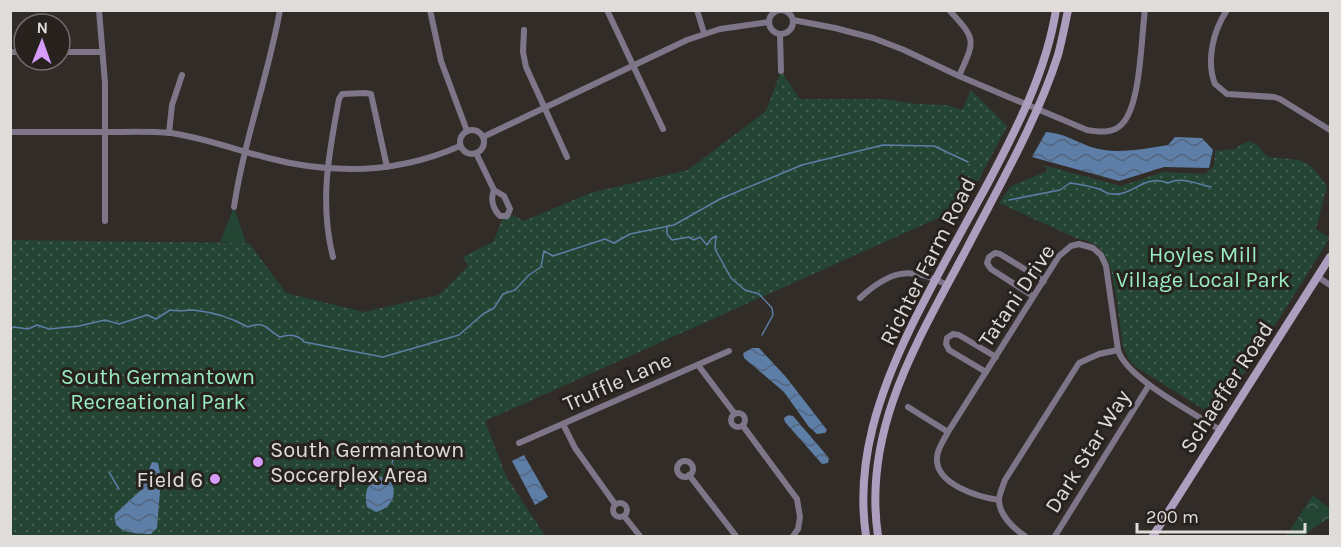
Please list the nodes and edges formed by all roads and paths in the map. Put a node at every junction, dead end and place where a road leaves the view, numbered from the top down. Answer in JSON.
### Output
{"nodes":[{"id":1,"x":99,"y":10,"type":"edge"},
{"id":2,"x":280,"y":10,"type":"edge"},
{"id":3,"x":430,"y":10,"type":"edge"},
{"id":4,"x":607,"y":10,"type":"edge"},
{"id":5,"x":697,"y":10,"type":"edge"},
{"id":6,"x":949,"y":10,"type":"edge"},
{"id":7,"x":1056,"y":10,"type":"edge"},
{"id":8,"x":1068,"y":10,"type":"edge"},
{"id":9,"x":1145,"y":10,"type":"edge"},
{"id":10,"x":1227,"y":10,"type":"edge"},
{"id":11,"x":779,"y":11,"type":"edge"},
{"id":12,"x":793,"y":20,"type":"junction"},
{"id":13,"x":769,"y":22,"type":"junction"},
{"id":14,"x":524,"y":30,"type":"dead end"},
{"id":15,"x":704,"y":33,"type":"junction"},
{"id":16,"x":780,"y":34,"type":"junction"},
{"id":17,"x":72,"y":52,"type":"edge"},
{"id":18,"x":101,"y":52,"type":"junction"},
{"id":19,"x":632,"y":65,"type":"junction"},
{"id":20,"x":781,"y":70,"type":"dead end"},
{"id":21,"x":182,"y":75,"type":"dead end"},
{"id":22,"x":960,"y":76,"type":"junction"},
{"id":23,"x":1027,"y":105,"type":"junction"},
{"id":24,"x":544,"y":107,"type":"junction"},
{"id":25,"x":1037,"y":109,"type":"junction"},
{"id":26,"x":663,"y":129,"type":"dead end"},
{"id":27,"x":1330,"y":130,"type":"edge"},
{"id":28,"x":467,"y":131,"type":"junction"},
{"id":29,"x":11,"y":132,"type":"edge"},
{"id":30,"x":105,"y":132,"type":"junction"},
{"id":31,"x":169,"y":133,"type":"junction"},
{"id":32,"x":483,"y":137,"type":"junction"},
{"id":33,"x":460,"y":146,"type":"junction"},
{"id":34,"x":245,"y":150,"type":"junction"},
{"id":35,"x":477,"y":153,"type":"junction"},
{"id":36,"x":567,"y":157,"type":"dead end"},
{"id":37,"x":387,"y":167,"type":"junction"},
{"id":38,"x":327,"y":168,"type":"junction"},
{"id":39,"x":494,"y":190,"type":"dead end"},
{"id":40,"x":234,"y":207,"type":"dead end"},
{"id":41,"x":105,"y":221,"type":"dead end"},
{"id":42,"x":333,"y":257,"type":"dead end"},
{"id":43,"x":1330,"y":257,"type":"edge"},
{"id":44,"x":1318,"y":277,"type":"junction"},
{"id":45,"x":936,"y":279,"type":"junction"},
{"id":46,"x":1044,"y":281,"type":"junction"},
{"id":47,"x":947,"y":285,"type":"junction"},
{"id":48,"x":1330,"y":285,"type":"edge"},
{"id":49,"x":1033,"y":296,"type":"junction"},
{"id":50,"x":860,"y":298,"type":"dead end"},
{"id":51,"x":1118,"y":350,"type":"junction"},
{"id":52,"x":729,"y":351,"type":"dead end"},
{"id":53,"x":996,"y":357,"type":"junction"},
{"id":54,"x":698,"y":365,"type":"junction"},
{"id":55,"x":986,"y":372,"type":"junction"},
{"id":56,"x":1149,"y":385,"type":"junction"},
{"id":57,"x":908,"y":407,"type":"dead end"},
{"id":58,"x":735,"y":414,"type":"junction"},
{"id":59,"x":563,"y":424,"type":"junction"},
{"id":60,"x":743,"y":426,"type":"junction"},
{"id":61,"x":1220,"y":430,"type":"junction"},
{"id":62,"x":948,"y":432,"type":"junction"},
{"id":63,"x":519,"y":443,"type":"dead end"},
{"id":64,"x":689,"y":475,"type":"dead end"},
{"id":65,"x":999,"y":500,"type":"junction"},
{"id":66,"x":640,"y":537,"type":"edge"},
{"id":67,"x":736,"y":537,"type":"edge"},
{"id":68,"x":793,"y":537,"type":"edge"},
{"id":69,"x":866,"y":537,"type":"edge"},
{"id":70,"x":878,"y":537,"type":"edge"},
{"id":71,"x":1025,"y":537,"type":"edge"},
{"id":72,"x":1055,"y":537,"type":"edge"},
{"id":73,"x":1153,"y":537,"type":"edge"}],
"edges":[{"from":1,"to":18,"type":"street"},
{"from":2,"to":34,"type":"street"},
{"from":3,"to":28,"type":"street"},
{"from":4,"to":19,"type":"street"},
{"from":5,"to":15,"type":"street"},
{"from":6,"to":22,"type":"street"},
{"from":7,"to":23,"type":"main road","name":"Richter Farm Road"},
{"from":8,"to":25,"type":"main road","name":"Richter Farm Road"},
{"from":9,"to":25,"type":"street"},
{"from":10,"to":27,"type":"street"},
{"from":11,"to":12,"type":"street"},
{"from":11,"to":13,"type":"street"},
{"from":12,"to":16,"type":"street"},
{"from":12,"to":22,"type":"street"},
{"from":13,"to":15,"type":"street"},
{"from":13,"to":16,"type":"street"},
{"from":14,"to":24,"type":"street"},
{"from":15,"to":19,"type":"street"},
{"from":16,"to":20,"type":"street"},
{"from":17,"to":18,"type":"street"},
{"from":18,"to":30,"type":"street"},
{"from":19,"to":24,"type":"street"},
{"from":19,"to":26,"type":"street"},
{"from":21,"to":31,"type":"street"},
{"from":22,"to":23,"type":"street"},
{"from":23,"to":25,"type":"street"},
{"from":23,"to":45,"type":"main road","name":"Richter Farm Road"},
{"from":24,"to":32,"type":"street"},
{"from":24,"to":36,"type":"street"},
{"from":25,"to":47,"type":"main road","name":"Richter Farm Road"},
{"from":28,"to":32,"type":"street"},
{"from":28,"to":33,"type":"street"},
{"from":29,"to":30,"type":"street"},
{"from":30,"to":31,"type":"street"},
{"from":30,"to":41,"type":"street"},
{"from":31,"to":34,"type":"street"},
{"from":32,"to":35,"type":"street"},
{"from":33,"to":35,"type":"street"},
{"from":33,"to":37,"type":"street"},
{"from":34,"to":38,"type":"street"},
{"from":34,"to":40,"type":"street"},
{"from":35,"to":39,"type":"street"},
{"from":37,"to":38,"type":"street"},
{"from":37,"to":38,"type":"street"},
{"from":38,"to":42,"type":"street"},
{"from":43,"to":44,"type":"main road","name":"Schaeffer Road"},
{"from":44,"to":48,"type":"street"},
{"from":44,"to":61,"type":"main road","name":"Schaeffer Road"},
{"from":45,"to":47,"type":"street"},
{"from":45,"to":50,"type":"street"},
{"from":45,"to":69,"type":"main road","name":"Richter Farm Road"},
{"from":46,"to":49,"type":"street","name":"Tatani Drive"},
{"from":46,"to":49,"type":"street"},
{"from":46,"to":51,"type":"street","name":"Tatani Drive"},
{"from":47,"to":70,"type":"main road","name":"Richter Farm Road"},
{"from":49,"to":53,"type":"street","name":"Tatani Drive"},
{"from":51,"to":56,"type":"street","name":"Tatani Drive"},
{"from":51,"to":65,"type":"street"},
{"from":52,"to":54,"type":"street","name":"Truffle Lane"},
{"from":53,"to":55,"type":"street","name":"Tatani Drive"},
{"from":53,"to":55,"type":"street"},
{"from":54,"to":58,"type":"street"},
{"from":54,"to":59,"type":"street","name":"Truffle Lane"},
{"from":55,"to":62,"type":"street","name":"Tatani Drive"},
{"from":56,"to":61,"type":"street","name":"Tatani Drive"},
{"from":56,"to":72,"type":"street","name":"Dark Star Way"},
{"from":57,"to":62,"type":"street"},
{"from":58,"to":60,"type":"street"},
{"from":58,"to":60,"type":"street"},
{"from":59,"to":63,"type":"street","name":"Truffle Lane"},
{"from":59,"to":66,"type":"street"},
{"from":60,"to":68,"type":"street"},
{"from":61,"to":73,"type":"main road","name":"Schaeffer Road"},
{"from":62,"to":65,"type":"street","name":"Tatani Drive"},
{"from":64,"to":67,"type":"street"},
{"from":65,"to":71,"type":"street"}]}
